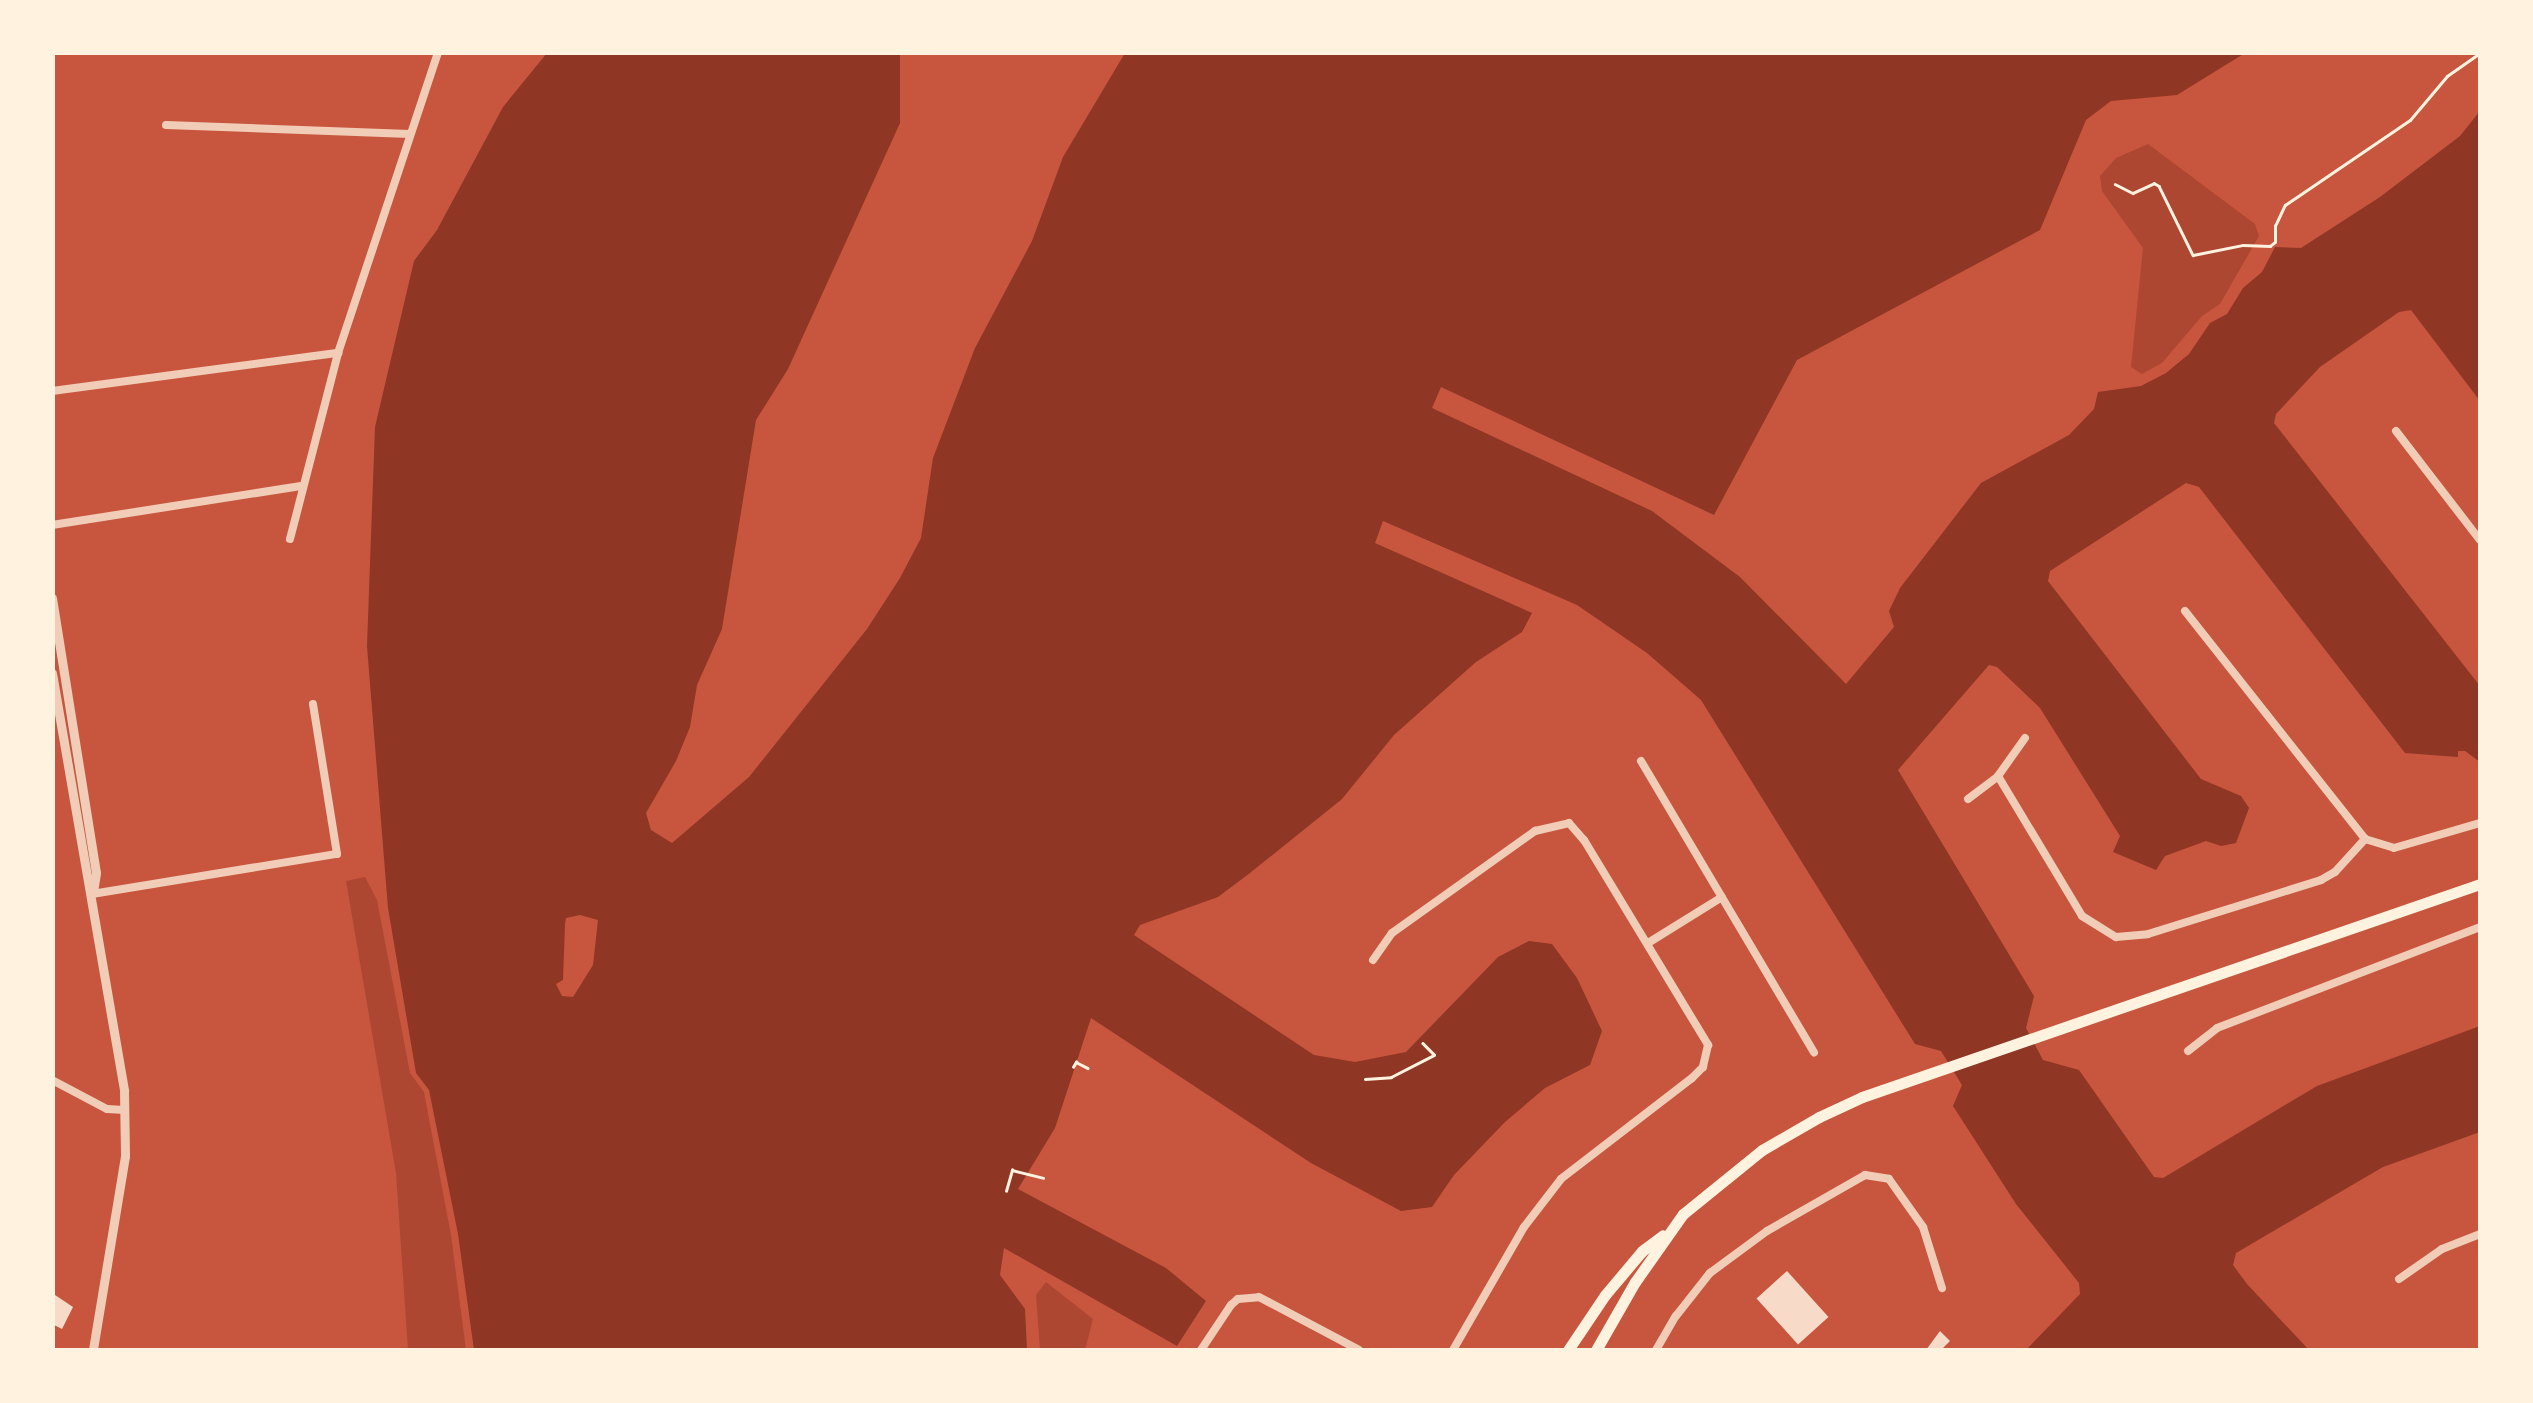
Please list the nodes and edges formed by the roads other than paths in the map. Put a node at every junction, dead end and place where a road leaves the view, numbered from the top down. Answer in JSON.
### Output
{"nodes":[{"id":1,"x":438,"y":52,"type":"edge"},
{"id":2,"x":166,"y":125,"type":"dead end"},
{"id":3,"x":410,"y":134,"type":"junction"},
{"id":4,"x":338,"y":353,"type":"junction"},
{"id":5,"x":52,"y":391,"type":"edge"},
{"id":6,"x":2396,"y":431,"type":"dead end"},
{"id":7,"x":301,"y":486,"type":"junction"},
{"id":8,"x":52,"y":524,"type":"edge"},
{"id":9,"x":290,"y":540,"type":"dead end"},
{"id":10,"x":2480,"y":540,"type":"edge"},
{"id":11,"x":52,"y":598,"type":"edge"},
{"id":12,"x":2184,"y":611,"type":"dead end"},
{"id":13,"x":57,"y":663,"type":"edge"},
{"id":14,"x":52,"y":673,"type":"edge"},
{"id":15,"x":313,"y":704,"type":"dead end"},
{"id":16,"x":2025,"y":738,"type":"dead end"},
{"id":17,"x":1641,"y":761,"type":"dead end"},
{"id":18,"x":1998,"y":776,"type":"junction"},
{"id":19,"x":1968,"y":799,"type":"dead end"},
{"id":20,"x":2480,"y":823,"type":"edge"},
{"id":21,"x":2365,"y":839,"type":"junction"},
{"id":22,"x":2480,"y":884,"type":"edge"},
{"id":23,"x":92,"y":894,"type":"junction"},
{"id":24,"x":1722,"y":897,"type":"junction"},
{"id":25,"x":2480,"y":927,"type":"edge"},
{"id":26,"x":1648,"y":943,"type":"junction"},
{"id":27,"x":1373,"y":960,"type":"dead end"},
{"id":28,"x":2188,"y":1051,"type":"dead end"},
{"id":29,"x":1814,"y":1052,"type":"dead end"},
{"id":30,"x":52,"y":1080,"type":"edge"},
{"id":31,"x":125,"y":1110,"type":"junction"},
{"id":32,"x":1668,"y":1231,"type":"junction"},
{"id":33,"x":2480,"y":1234,"type":"edge"},
{"id":34,"x":2399,"y":1279,"type":"dead end"},
{"id":35,"x":1942,"y":1288,"type":"dead end"},
{"id":36,"x":1572,"y":1349,"type":"edge"},
{"id":37,"x":93,"y":1350,"type":"edge"},
{"id":38,"x":1200,"y":1350,"type":"edge"},
{"id":39,"x":1358,"y":1350,"type":"edge"},
{"id":40,"x":1454,"y":1350,"type":"edge"},
{"id":41,"x":1596,"y":1350,"type":"edge"},
{"id":42,"x":1656,"y":1350,"type":"edge"}],
"edges":[{"from":1,"to":3,"type":"street"},
{"from":2,"to":3,"type":"street"},
{"from":3,"to":4,"type":"street"},
{"from":4,"to":5,"type":"street"},
{"from":4,"to":7,"type":"street"},
{"from":6,"to":10,"type":"street"},
{"from":7,"to":8,"type":"street"},
{"from":7,"to":9,"type":"street"},
{"from":11,"to":13,"type":"street"},
{"from":12,"to":21,"type":"street"},
{"from":13,"to":23,"type":"street"},
{"from":14,"to":23,"type":"street"},
{"from":15,"to":23,"type":"street"},
{"from":16,"to":18,"type":"street"},
{"from":17,"to":24,"type":"street"},
{"from":18,"to":19,"type":"street"},
{"from":18,"to":21,"type":"street"},
{"from":20,"to":21,"type":"street"},
{"from":22,"to":32,"type":"main road"},
{"from":23,"to":31,"type":"street"},
{"from":24,"to":26,"type":"street"},
{"from":24,"to":29,"type":"street"},
{"from":25,"to":28,"type":"street"},
{"from":26,"to":27,"type":"street"},
{"from":26,"to":40,"type":"street"},
{"from":30,"to":31,"type":"street"},
{"from":31,"to":37,"type":"street"},
{"from":32,"to":36,"type":"main road"},
{"from":32,"to":41,"type":"main road"},
{"from":33,"to":34,"type":"street"},
{"from":35,"to":42,"type":"street"},
{"from":38,"to":39,"type":"street"}]}
